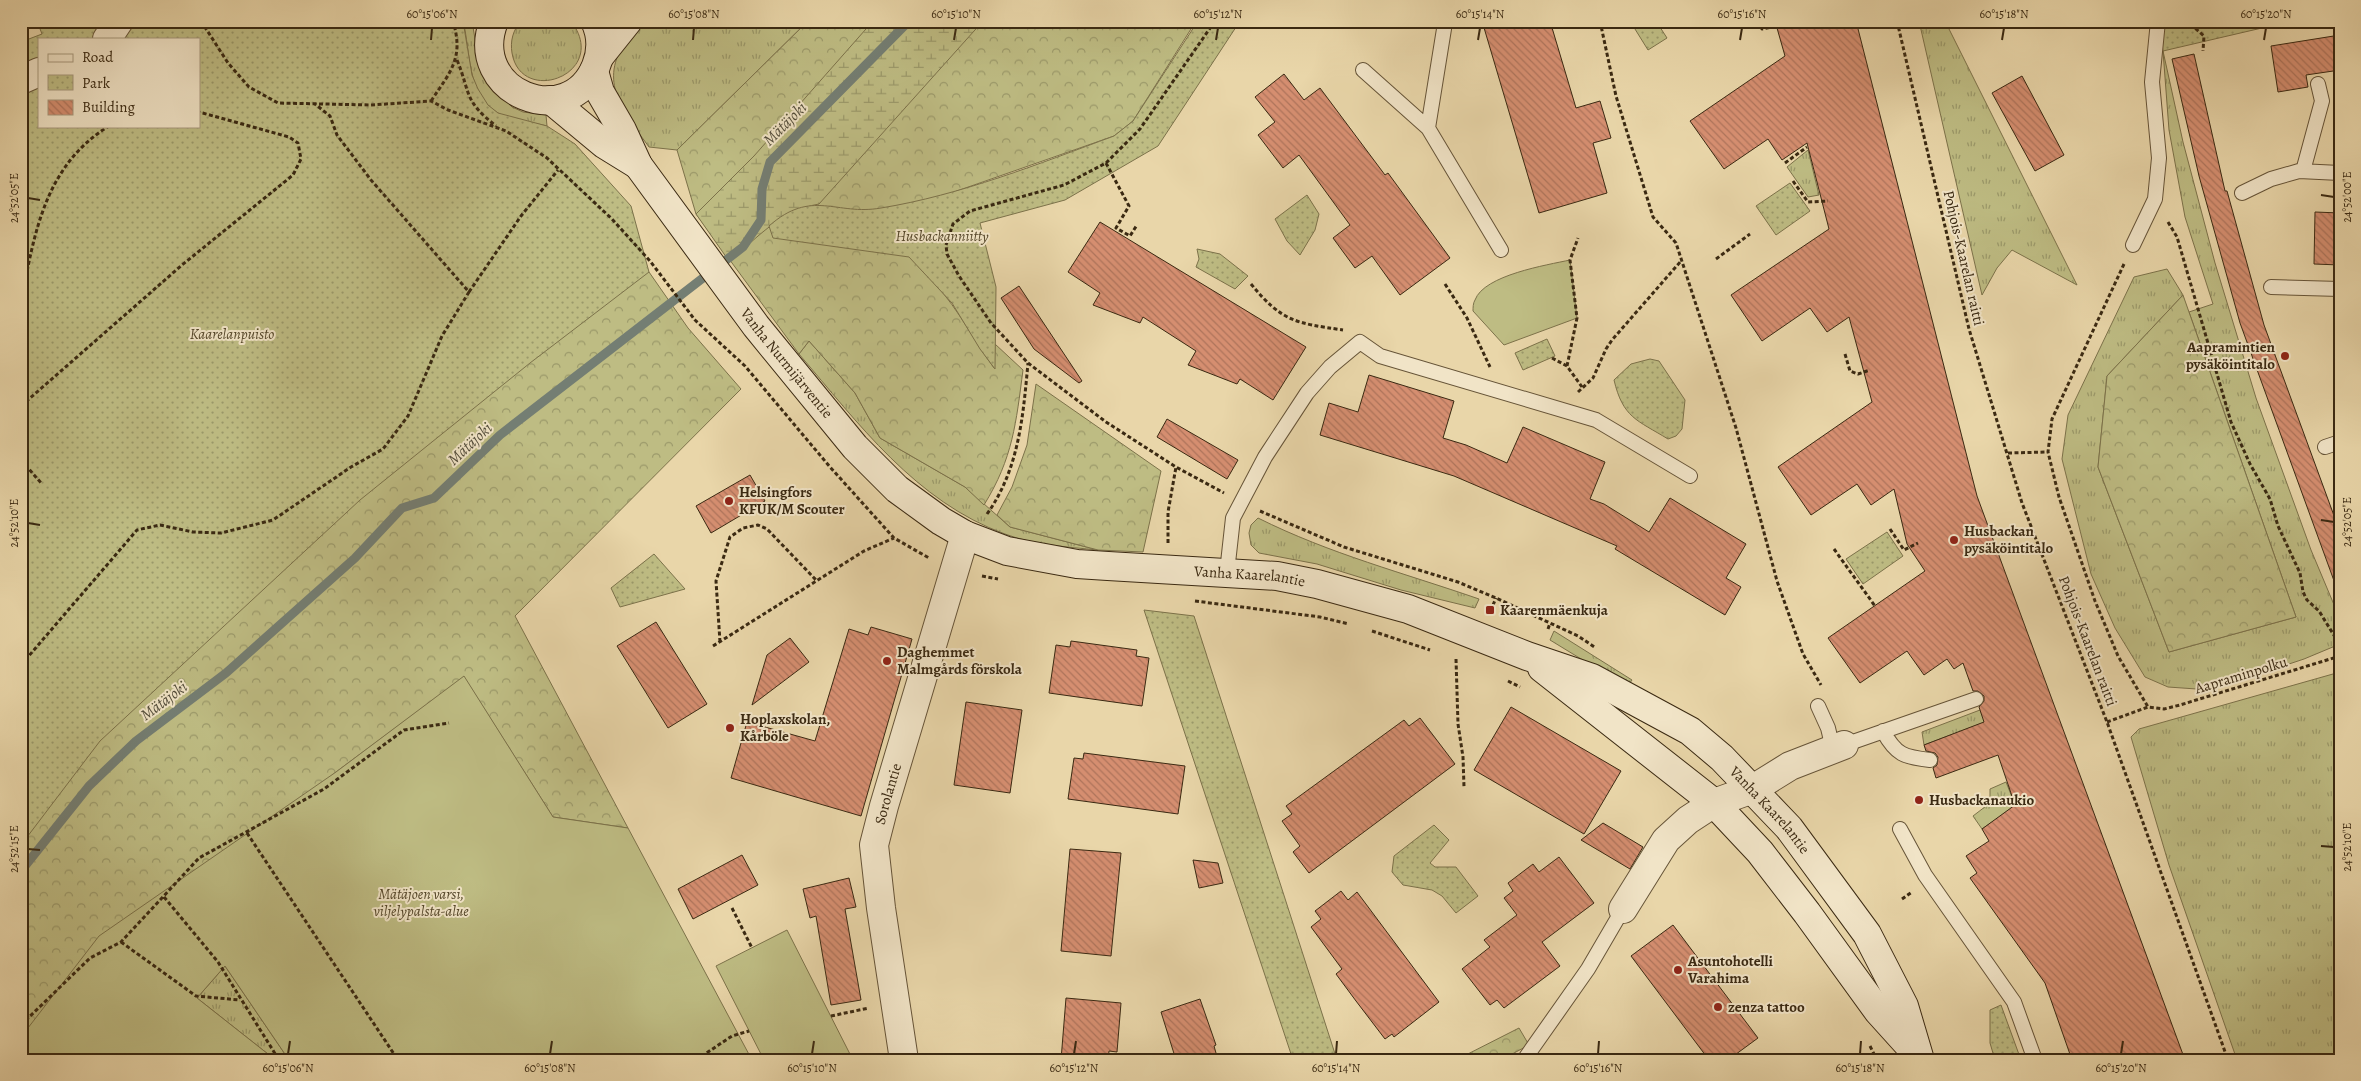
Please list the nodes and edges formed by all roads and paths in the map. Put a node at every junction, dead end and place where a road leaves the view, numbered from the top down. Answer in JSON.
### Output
{"nodes":[{"id":1,"x":119,"y":21,"type":"edge"},
{"id":2,"x":202,"y":21,"type":"edge"},
{"id":3,"x":453,"y":21,"type":"edge"},
{"id":4,"x":595,"y":21,"type":"edge"},
{"id":5,"x":628,"y":21,"type":"edge"},
{"id":6,"x":1215,"y":21,"type":"edge"},
{"id":7,"x":1600,"y":21,"type":"edge"},
{"id":8,"x":1757,"y":21,"type":"edge"},
{"id":9,"x":1896,"y":21,"type":"edge"},
{"id":10,"x":2158,"y":21,"type":"edge"},
{"id":11,"x":2172,"y":21,"type":"edge"},
{"id":12,"x":490,"y":24,"type":"edge"},
{"id":13,"x":1782,"y":25,"type":"dead end"},
{"id":14,"x":1444,"y":30,"type":"dead end"},
{"id":15,"x":108,"y":38,"type":"edge"},
{"id":16,"x":2203,"y":51,"type":"dead end"},
{"id":17,"x":457,"y":60,"type":"junction"},
{"id":18,"x":597,"y":64,"type":"junction"},
{"id":19,"x":1363,"y":70,"type":"dead end"},
{"id":20,"x":38,"y":72,"type":"edge"},
{"id":21,"x":21,"y":80,"type":"edge"},
{"id":22,"x":2318,"y":84,"type":"dead end"},
{"id":23,"x":431,"y":100,"type":"junction"},
{"id":24,"x":552,"y":100,"type":"junction"},
{"id":25,"x":315,"y":104,"type":"junction"},
{"id":26,"x":200,"y":112,"type":"edge"},
{"id":27,"x":107,"y":128,"type":"edge"},
{"id":28,"x":499,"y":128,"type":"junction"},
{"id":29,"x":1428,"y":128,"type":"junction"},
{"id":30,"x":1807,"y":148,"type":"dead end"},
{"id":31,"x":1106,"y":163,"type":"junction"},
{"id":32,"x":1785,"y":163,"type":"dead end"},
{"id":33,"x":638,"y":165,"type":"junction"},
{"id":34,"x":558,"y":170,"type":"junction"},
{"id":35,"x":2303,"y":171,"type":"junction"},
{"id":36,"x":2340,"y":173,"type":"edge"},
{"id":37,"x":1793,"y":181,"type":"dead end"},
{"id":38,"x":2242,"y":193,"type":"dead end"},
{"id":39,"x":2155,"y":199,"type":"junction"},
{"id":40,"x":1828,"y":201,"type":"dead end"},
{"id":41,"x":1137,"y":225,"type":"dead end"},
{"id":42,"x":1750,"y":234,"type":"dead end"},
{"id":43,"x":1578,"y":238,"type":"dead end"},
{"id":44,"x":2133,"y":245,"type":"joint"},
{"id":45,"x":1502,"y":250,"type":"dead end"},
{"id":46,"x":1716,"y":259,"type":"dead end"},
{"id":47,"x":1682,"y":260,"type":"junction"},
{"id":48,"x":1251,"y":284,"type":"dead end"},
{"id":49,"x":1445,"y":284,"type":"dead end"},
{"id":50,"x":2271,"y":287,"type":"dead end"},
{"id":51,"x":2340,"y":290,"type":"edge"},
{"id":52,"x":469,"y":292,"type":"junction"},
{"id":53,"x":21,"y":303,"type":"edge"},
{"id":54,"x":1350,"y":331,"type":"dead end"},
{"id":55,"x":1845,"y":354,"type":"dead end"},
{"id":56,"x":1552,"y":358,"type":"dead end"},
{"id":57,"x":1028,"y":363,"type":"junction"},
{"id":58,"x":1567,"y":366,"type":"junction"},
{"id":59,"x":1870,"y":370,"type":"dead end"},
{"id":60,"x":1582,"y":387,"type":"junction"},
{"id":61,"x":1487,"y":388,"type":"junction"},
{"id":62,"x":21,"y":406,"type":"edge"},
{"id":63,"x":1563,"y":410,"type":"junction"},
{"id":64,"x":2340,"y":442,"type":"edge"},
{"id":65,"x":2325,"y":448,"type":"dead end"},
{"id":66,"x":2048,"y":452,"type":"junction"},
{"id":67,"x":2008,"y":453,"type":"junction"},
{"id":68,"x":21,"y":460,"type":"edge"},
{"id":69,"x":1176,"y":467,"type":"junction"},
{"id":70,"x":1690,"y":476,"type":"dead end"},
{"id":71,"x":42,"y":484,"type":"dead end"},
{"id":72,"x":1240,"y":502,"type":"junction"},
{"id":73,"x":1890,"y":529,"type":"dead end"},
{"id":74,"x":965,"y":535,"type":"junction"},
{"id":75,"x":894,"y":538,"type":"junction"},
{"id":76,"x":1918,"y":544,"type":"dead end"},
{"id":77,"x":1834,"y":549,"type":"dead end"},
{"id":78,"x":1167,"y":569,"type":"junction"},
{"id":79,"x":955,"y":570,"type":"junction"},
{"id":80,"x":1227,"y":572,"type":"junction"},
{"id":81,"x":817,"y":581,"type":"junction"},
{"id":82,"x":1003,"y":581,"type":"dead end"},
{"id":83,"x":1496,"y":598,"type":"junction"},
{"id":84,"x":1185,"y":600,"type":"dead end"},
{"id":85,"x":1493,"y":605,"type":"dead end"},
{"id":86,"x":1875,"y":606,"type":"dead end"},
{"id":87,"x":1550,"y":623,"type":"junction"},
{"id":88,"x":1357,"y":626,"type":"dead end"},
{"id":89,"x":1366,"y":629,"type":"dead end"},
{"id":90,"x":1548,"y":629,"type":"dead end"},
{"id":91,"x":720,"y":642,"type":"junction"},
{"id":92,"x":2340,"y":645,"type":"edge"},
{"id":93,"x":713,"y":646,"type":"dead end"},
{"id":94,"x":1603,"y":652,"type":"dead end"},
{"id":95,"x":1438,"y":653,"type":"dead end"},
{"id":96,"x":1447,"y":656,"type":"dead end"},
{"id":97,"x":1527,"y":656,"type":"junction"},
{"id":98,"x":2340,"y":656,"type":"edge"},
{"id":99,"x":1456,"y":659,"type":"junction"},
{"id":100,"x":1464,"y":662,"type":"dead end"},
{"id":101,"x":21,"y":665,"type":"edge"},
{"id":102,"x":1506,"y":680,"type":"dead end"},
{"id":103,"x":1524,"y":689,"type":"dead end"},
{"id":104,"x":1976,"y":699,"type":"dead end"},
{"id":105,"x":1818,"y":706,"type":"joint"},
{"id":106,"x":2148,"y":707,"type":"junction"},
{"id":107,"x":2107,"y":722,"type":"junction"},
{"id":108,"x":449,"y":723,"type":"dead end"},
{"id":109,"x":1883,"y":732,"type":"junction"},
{"id":110,"x":1839,"y":747,"type":"junction"},
{"id":111,"x":1930,"y":760,"type":"dead end"},
{"id":112,"x":1464,"y":787,"type":"dead end"},
{"id":113,"x":1753,"y":789,"type":"junction"},
{"id":114,"x":1714,"y":803,"type":"junction"},
{"id":115,"x":1900,"y":829,"type":"dead end"},
{"id":116,"x":247,"y":833,"type":"junction"},
{"id":117,"x":164,"y":896,"type":"junction"},
{"id":118,"x":732,"y":908,"type":"dead end"},
{"id":119,"x":1623,"y":909,"type":"joint"},
{"id":120,"x":121,"y":942,"type":"junction"},
{"id":121,"x":752,"y":948,"type":"dead end"},
{"id":122,"x":240,"y":1000,"type":"junction"},
{"id":123,"x":872,"y":1008,"type":"dead end"},
{"id":124,"x":830,"y":1016,"type":"dead end"},
{"id":125,"x":21,"y":1025,"type":"edge"},
{"id":126,"x":749,"y":1031,"type":"dead end"},
{"id":127,"x":1920,"y":1058,"type":"edge"},
{"id":128,"x":279,"y":1060,"type":"edge"},
{"id":129,"x":398,"y":1060,"type":"edge"},
{"id":130,"x":696,"y":1060,"type":"edge"},
{"id":131,"x":904,"y":1060,"type":"edge"},
{"id":132,"x":1524,"y":1060,"type":"edge"},
{"id":133,"x":2035,"y":1060,"type":"edge"},
{"id":134,"x":2228,"y":1060,"type":"edge"}],
"edges":[{"from":1,"to":15,"type":"main road"},
{"from":2,"to":25,"type":"path"},
{"from":3,"to":17,"type":"path"},
{"from":4,"to":18,"type":"main road","name":"Vanha Nurmijärventie"},
{"from":5,"to":18,"type":"main road"},
{"from":6,"to":31,"type":"path"},
{"from":7,"to":47,"type":"path"},
{"from":8,"to":13,"type":"path"},
{"from":9,"to":67,"type":"path","name":"Pohjois-Kaarelan raitti"},
{"from":10,"to":39,"type":"lane"},
{"from":11,"to":16,"type":"path"},
{"from":12,"to":24,"type":"main road"},
{"from":14,"to":29,"type":"lane"},
{"from":17,"to":23,"type":"path"},
{"from":17,"to":28,"type":"path"},
{"from":18,"to":24,"type":"main road"},
{"from":18,"to":33,"type":"main road","name":"Vanha Nurmijärventie"},
{"from":19,"to":29,"type":"lane"},
{"from":20,"to":21,"type":"main road"},
{"from":22,"to":35,"type":"lane"},
{"from":23,"to":25,"type":"path"},
{"from":23,"to":28,"type":"path"},
{"from":24,"to":33,"type":"main road","name":"Vanha Nurmijärventie"},
{"from":25,"to":52,"type":"path"},
{"from":26,"to":62,"type":"path"},
{"from":27,"to":53,"type":"path"},
{"from":28,"to":34,"type":"path"},
{"from":29,"to":45,"type":"lane"},
{"from":30,"to":32,"type":"path"},
{"from":31,"to":41,"type":"path"},
{"from":31,"to":57,"type":"path"},
{"from":33,"to":74,"type":"main road","name":"Vanha Nurmijärventie"},
{"from":34,"to":52,"type":"path"},
{"from":34,"to":75,"type":"path"},
{"from":35,"to":36,"type":"lane"},
{"from":35,"to":38,"type":"lane"},
{"from":37,"to":40,"type":"path"},
{"from":39,"to":44,"type":"lane"},
{"from":39,"to":92,"type":"path"},
{"from":42,"to":46,"type":"path"},
{"from":43,"to":58,"type":"path"},
{"from":44,"to":66,"type":"path"},
{"from":47,"to":60,"type":"path"},
{"from":47,"to":105,"type":"path"},
{"from":48,"to":54,"type":"path"},
{"from":49,"to":61,"type":"path"},
{"from":50,"to":51,"type":"lane"},
{"from":52,"to":101,"type":"path"},
{"from":55,"to":59,"type":"path"},
{"from":56,"to":58,"type":"path"},
{"from":57,"to":69,"type":"path"},
{"from":57,"to":74,"type":"path"},
{"from":58,"to":60,"type":"path"},
{"from":60,"to":63,"type":"path"},
{"from":61,"to":63,"type":"lane"},
{"from":61,"to":72,"type":"lane"},
{"from":63,"to":70,"type":"lane"},
{"from":64,"to":65,"type":"lane"},
{"from":66,"to":67,"type":"path"},
{"from":66,"to":106,"type":"path"},
{"from":67,"to":107,"type":"path","name":"Pohjois-Kaarelan raitti"},
{"from":68,"to":71,"type":"path"},
{"from":69,"to":72,"type":"path"},
{"from":69,"to":78,"type":"path"},
{"from":72,"to":80,"type":"lane"},
{"from":72,"to":83,"type":"path"},
{"from":73,"to":76,"type":"path"},
{"from":74,"to":78,"type":"main road","name":"Vanha Kaarelantie"},
{"from":74,"to":79,"type":"main road","name":"Sorolantie"},
{"from":75,"to":79,"type":"path"},
{"from":75,"to":81,"type":"path"},
{"from":77,"to":86,"type":"path"},
{"from":78,"to":80,"type":"main road","name":"Vanha Kaarelantie"},
{"from":79,"to":82,"type":"path"},
{"from":79,"to":131,"type":"main road","name":"Sorolantie"},
{"from":80,"to":97,"type":"main road","name":"Vanha Kaarelantie"},
{"from":81,"to":91,"type":"path"},
{"from":81,"to":91,"type":"path"},
{"from":83,"to":85,"type":"path"},
{"from":83,"to":87,"type":"path"},
{"from":84,"to":88,"type":"path"},
{"from":87,"to":90,"type":"path"},
{"from":87,"to":94,"type":"path"},
{"from":89,"to":95,"type":"path"},
{"from":91,"to":93,"type":"path"},
{"from":96,"to":99,"type":"path"},
{"from":97,"to":113,"type":"main road","name":"Vanha Kaarelantie"},
{"from":97,"to":114,"type":"main road","name":"Vanha Kaarelantie"},
{"from":98,"to":106,"type":"path","name":"Aapraminpolku"},
{"from":99,"to":100,"type":"path"},
{"from":99,"to":112,"type":"path"},
{"from":102,"to":103,"type":"path"},
{"from":104,"to":109,"type":"lane"},
{"from":105,"to":110,"type":"lane"},
{"from":106,"to":107,"type":"path","name":"Aapraminpolku"},
{"from":107,"to":134,"type":"path","name":"Pohjois-Kaarelan raitti"},
{"from":108,"to":116,"type":"path"},
{"from":109,"to":110,"type":"lane"},
{"from":109,"to":111,"type":"lane"},
{"from":110,"to":113,"type":"main road"},
{"from":113,"to":114,"type":"main road"},
{"from":113,"to":127,"type":"main road","name":"Vanha Kaarelantie"},
{"from":114,"to":119,"type":"main road"},
{"from":114,"to":127,"type":"main road","name":"Vanha Kaarelantie"},
{"from":115,"to":133,"type":"lane"},
{"from":116,"to":117,"type":"path"},
{"from":116,"to":129,"type":"path"},
{"from":117,"to":120,"type":"path"},
{"from":117,"to":122,"type":"path"},
{"from":118,"to":121,"type":"path"},
{"from":119,"to":132,"type":"lane"},
{"from":120,"to":122,"type":"path"},
{"from":120,"to":125,"type":"path"},
{"from":122,"to":128,"type":"path"},
{"from":123,"to":124,"type":"path"},
{"from":126,"to":130,"type":"path"}]}
